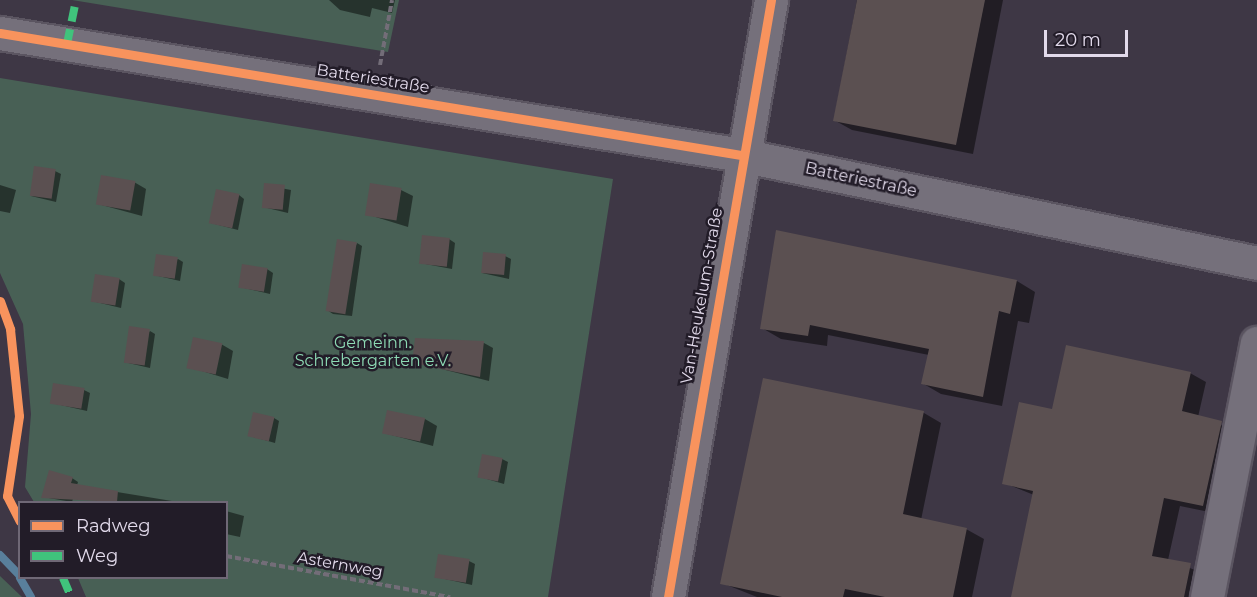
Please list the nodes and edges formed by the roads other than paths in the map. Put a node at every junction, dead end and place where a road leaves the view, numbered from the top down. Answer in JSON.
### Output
{"nodes":[{"id":1,"x":771,"y":0,"type":"edge"},
{"id":2,"x":0,"y":33,"type":"edge"},
{"id":3,"x":741,"y":155,"type":"junction"},
{"id":4,"x":1257,"y":263,"type":"edge"},
{"id":5,"x":1256,"y":356,"type":"edge"},
{"id":6,"x":668,"y":597,"type":"edge"},
{"id":7,"x":1207,"y":597,"type":"edge"}],
"edges":[{"from":1,"to":3,"type":"street","name":"Van-Heukelum-Straße"},
{"from":2,"to":3,"type":"street","name":"Batteriestraße"},
{"from":3,"to":4,"type":"street","name":"Batteriestraße"},
{"from":3,"to":6,"type":"street","name":"Van-Heukelum-Straße"},
{"from":5,"to":7,"type":"street"}]}
